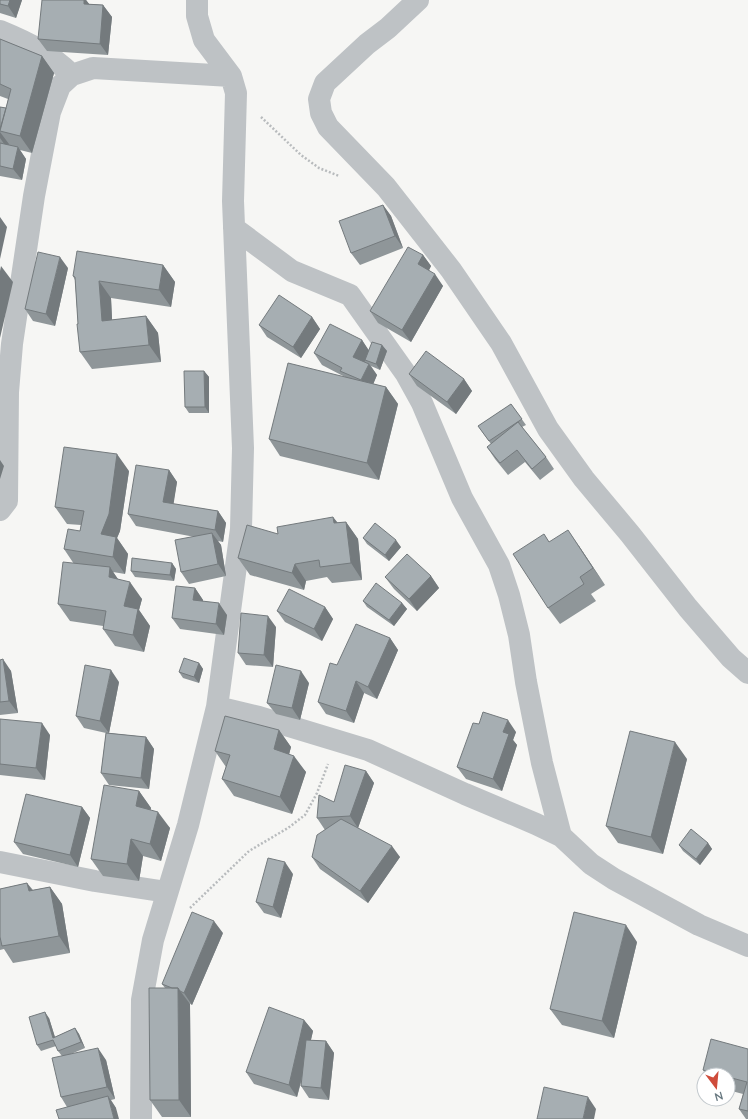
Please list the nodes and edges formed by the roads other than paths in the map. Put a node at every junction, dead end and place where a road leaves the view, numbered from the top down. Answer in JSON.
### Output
{"nodes":[{"id":1,"x":197,"y":0,"type":"edge"},
{"id":2,"x":418,"y":0,"type":"edge"},
{"id":3,"x":0,"y":31,"type":"edge"},
{"id":4,"x":72,"y":74,"type":"junction"},
{"id":5,"x":233,"y":84,"type":"junction"},
{"id":6,"x":234,"y":228,"type":"junction"},
{"id":7,"x":0,"y":510,"type":"edge"},
{"id":8,"x":748,"y":674,"type":"edge"},
{"id":9,"x":217,"y":707,"type":"junction"},
{"id":10,"x":561,"y":836,"type":"junction"},
{"id":11,"x":0,"y":862,"type":"edge"},
{"id":12,"x":167,"y":892,"type":"junction"},
{"id":13,"x":748,"y":946,"type":"edge"},
{"id":14,"x":141,"y":1119,"type":"edge"}],
"edges":[{"from":1,"to":5,"type":"street"},
{"from":2,"to":8,"type":"street"},
{"from":3,"to":4,"type":"street"},
{"from":4,"to":5,"type":"street"},
{"from":4,"to":7,"type":"street"},
{"from":5,"to":6,"type":"street"},
{"from":6,"to":9,"type":"street"},
{"from":6,"to":10,"type":"street"},
{"from":9,"to":10,"type":"street"},
{"from":9,"to":12,"type":"street"},
{"from":10,"to":13,"type":"street"},
{"from":11,"to":12,"type":"street"},
{"from":12,"to":14,"type":"street"}]}
